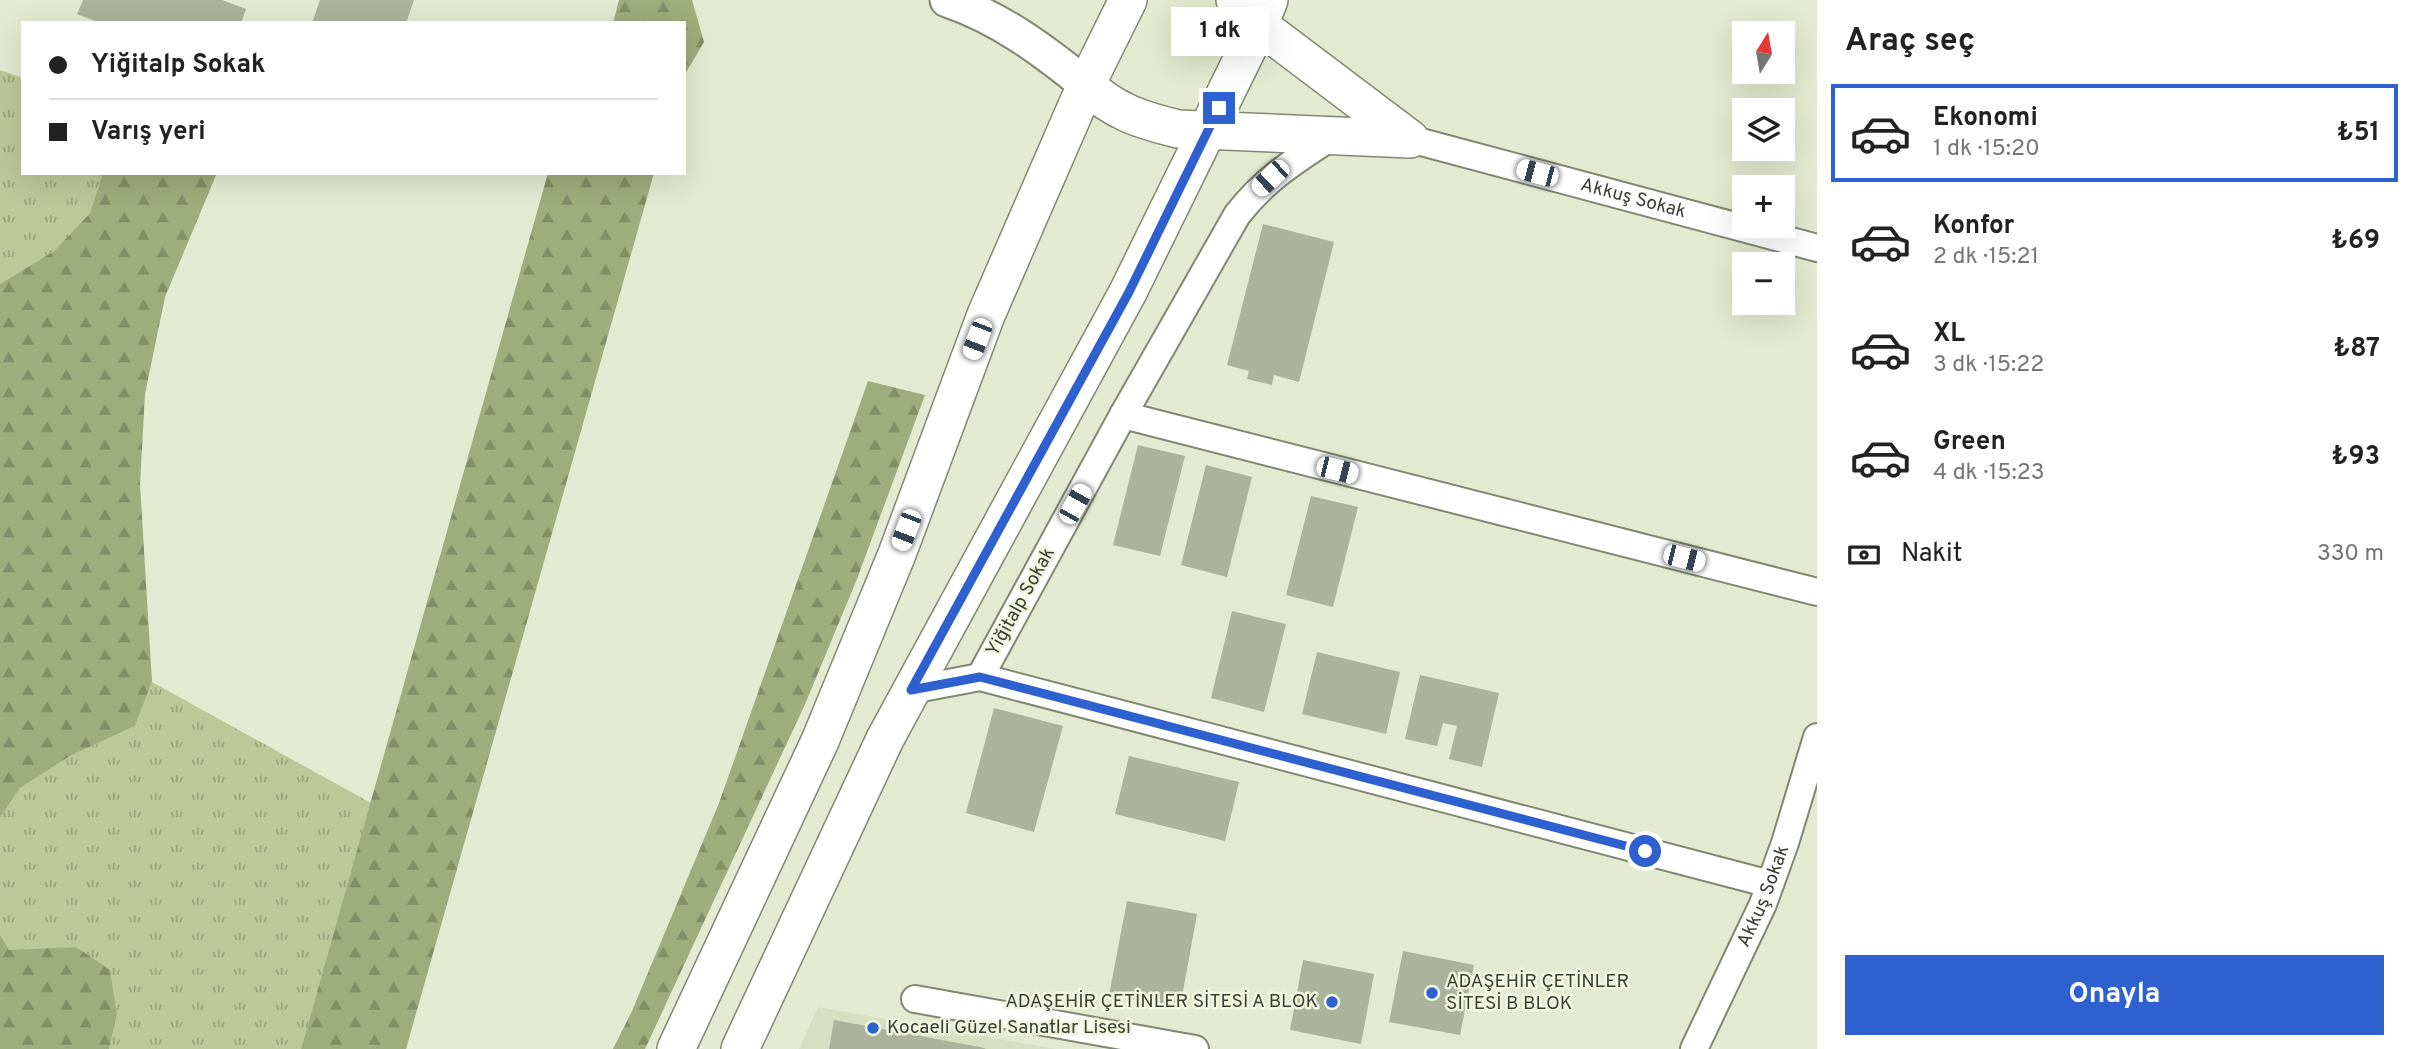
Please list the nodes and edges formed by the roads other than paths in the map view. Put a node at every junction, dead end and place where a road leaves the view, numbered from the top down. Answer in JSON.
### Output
{"nodes":[{"id":1,"x":947,"y":0,"type":"edge"},
{"id":2,"x":1128,"y":0,"type":"edge"},
{"id":3,"x":1254,"y":8,"type":"edge"},
{"id":4,"x":1086,"y":85,"type":"junction"},
{"id":5,"x":1209,"y":129,"type":"junction"},
{"id":6,"x":1331,"y":137,"type":"junction"},
{"id":7,"x":1410,"y":139,"type":"junction"},
{"id":8,"x":1817,"y":248,"type":"edge"},
{"id":9,"x":1123,"y":415,"type":"junction"},
{"id":10,"x":1817,"y":593,"type":"edge"},
{"id":11,"x":980,"y":677,"type":"junction"},
{"id":12,"x":911,"y":690,"type":"junction"},
{"id":13,"x":1817,"y":737,"type":"edge"},
{"id":14,"x":1770,"y":884,"type":"junction"},
{"id":15,"x":915,"y":999,"type":"dead end"},
{"id":16,"x":676,"y":1049,"type":"edge"},
{"id":17,"x":740,"y":1049,"type":"edge"},
{"id":18,"x":1195,"y":1049,"type":"edge"},
{"id":19,"x":1694,"y":1049,"type":"edge"}],
"edges":[{"from":1,"to":4,"type":"street"},
{"from":2,"to":4,"type":"main road"},
{"from":3,"to":5,"type":"main road"},
{"from":3,"to":7,"type":"main road"},
{"from":4,"to":5,"type":"main road"},
{"from":4,"to":16,"type":"main road"},
{"from":5,"to":6,"type":"main road"},
{"from":5,"to":12,"type":"main road"},
{"from":6,"to":7,"type":"main road"},
{"from":6,"to":9,"type":"street","name":"Yiğitalp Sokak"},
{"from":7,"to":8,"type":"street","name":"Akkuş Sokak"},
{"from":9,"to":10,"type":"street"},
{"from":9,"to":11,"type":"street","name":"Yiğitalp Sokak"},
{"from":11,"to":12,"type":"street"},
{"from":11,"to":14,"type":"street","name":"Yiğitalp Sokak"},
{"from":12,"to":17,"type":"main road"},
{"from":13,"to":14,"type":"street","name":"Akkuş Sokak"},
{"from":14,"to":19,"type":"street","name":"Akkuş Sokak"},
{"from":15,"to":18,"type":"street"}]}
